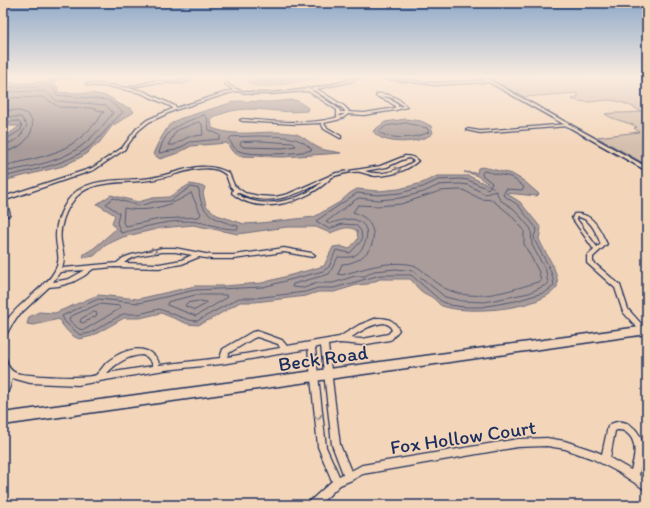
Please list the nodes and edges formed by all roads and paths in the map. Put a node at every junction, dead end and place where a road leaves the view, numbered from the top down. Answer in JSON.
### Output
{"nodes":[{"id":1,"x":156,"y":101,"type":"edge"},
{"id":2,"x":201,"y":101,"type":"edge"},
{"id":3,"x":325,"y":101,"type":"edge"},
{"id":4,"x":389,"y":101,"type":"edge"},
{"id":5,"x":396,"y":101,"type":"edge"},
{"id":6,"x":525,"y":101,"type":"edge"},
{"id":7,"x":336,"y":102,"type":"joint"},
{"id":8,"x":330,"y":104,"type":"junction"},
{"id":9,"x":396,"y":108,"type":"junction"},
{"id":10,"x":174,"y":109,"type":"junction"},
{"id":11,"x":340,"y":113,"type":"junction"},
{"id":12,"x":346,"y":114,"type":"junction"},
{"id":13,"x":242,"y":120,"type":"dead end"},
{"id":14,"x":323,"y":123,"type":"junction"},
{"id":15,"x":568,"y":125,"type":"junction"},
{"id":16,"x":468,"y":130,"type":"dead end"},
{"id":17,"x":340,"y":137,"type":"dead end"},
{"id":18,"x":647,"y":169,"type":"edge"},
{"id":19,"x":361,"y":171,"type":"junction"},
{"id":20,"x":328,"y":178,"type":"junction"},
{"id":21,"x":235,"y":189,"type":"junction"},
{"id":22,"x":273,"y":197,"type":"junction"},
{"id":23,"x":3,"y":199,"type":"edge"},
{"id":24,"x":274,"y":204,"type":"junction"},
{"id":25,"x":8,"y":215,"type":"dead end"},
{"id":26,"x":596,"y":250,"type":"junction"},
{"id":27,"x":198,"y":255,"type":"junction"},
{"id":28,"x":312,"y":255,"type":"dead end"},
{"id":29,"x":118,"y":265,"type":"junction"},
{"id":30,"x":92,"y":267,"type":"junction"},
{"id":31,"x":59,"y":270,"type":"junction"},
{"id":32,"x":46,"y":286,"type":"junction"},
{"id":33,"x":646,"y":331,"type":"edge"},
{"id":34,"x":3,"y":335,"type":"edge"},
{"id":35,"x":340,"y":340,"type":"junction"},
{"id":36,"x":324,"y":343,"type":"junction"},
{"id":37,"x":312,"y":345,"type":"junction"},
{"id":38,"x":285,"y":350,"type":"junction"},
{"id":39,"x":3,"y":361,"type":"edge"},
{"id":40,"x":222,"y":361,"type":"junction"},
{"id":41,"x":155,"y":369,"type":"junction"},
{"id":42,"x":6,"y":375,"type":"edge"},
{"id":43,"x":328,"y":376,"type":"junction"},
{"id":44,"x":315,"y":378,"type":"junction"},
{"id":45,"x":96,"y":379,"type":"junction"},
{"id":46,"x":3,"y":392,"type":"edge"},
{"id":47,"x":3,"y":420,"type":"edge"},
{"id":48,"x":605,"y":460,"type":"junction"},
{"id":49,"x":349,"y":477,"type":"junction"},
{"id":50,"x":634,"y":477,"type":"junction"},
{"id":51,"x":337,"y":482,"type":"junction"},
{"id":52,"x":647,"y":486,"type":"edge"},
{"id":53,"x":312,"y":505,"type":"edge"}],
"edges":[{"from":1,"to":10,"type":"street"},
{"from":2,"to":10,"type":"street"},
{"from":3,"to":8,"type":"street"},
{"from":4,"to":9,"type":"street"},
{"from":5,"to":9,"type":"street"},
{"from":6,"to":15,"type":"main road"},
{"from":7,"to":8,"type":"street"},
{"from":7,"to":12,"type":"street"},
{"from":8,"to":11,"type":"street"},
{"from":9,"to":12,"type":"street"},
{"from":10,"to":23,"type":"street"},
{"from":11,"to":12,"type":"street"},
{"from":11,"to":14,"type":"street"},
{"from":12,"to":14,"type":"street"},
{"from":13,"to":14,"type":"street"},
{"from":14,"to":17,"type":"street"},
{"from":15,"to":16,"type":"street"},
{"from":15,"to":18,"type":"main road"},
{"from":19,"to":19,"type":"street","one_way":true},
{"from":19,"to":20,"type":"street"},
{"from":20,"to":22,"type":"street"},
{"from":24,"to":20,"type":"street","one_way":true},
{"from":21,"to":22,"type":"street"},
{"from":21,"to":24,"type":"street"},
{"from":21,"to":31,"type":"street"},
{"from":22,"to":24,"type":"street"},
{"from":23,"to":25,"type":"street"},
{"from":26,"to":26,"type":"street"},
{"from":26,"to":33,"type":"street"},
{"from":27,"to":28,"type":"street"},
{"from":27,"to":29,"type":"street"},
{"from":29,"to":27,"type":"street","one_way":true},
{"from":29,"to":30,"type":"street"},
{"from":30,"to":31,"type":"street"},
{"from":30,"to":32,"type":"street"},
{"from":31,"to":32,"type":"street"},
{"from":32,"to":34,"type":"street"},
{"from":33,"to":43,"type":"main road","name":"Beck Road"},
{"from":35,"to":35,"type":"street"},
{"from":35,"to":36,"type":"street"},
{"from":36,"to":37,"type":"street"},
{"from":36,"to":43,"type":"street"},
{"from":37,"to":38,"type":"street"},
{"from":37,"to":44,"type":"street"},
{"from":38,"to":40,"type":"street"},
{"from":38,"to":40,"type":"street"},
{"from":39,"to":42,"type":"street"},
{"from":40,"to":41,"type":"street"},
{"from":41,"to":45,"type":"street"},
{"from":41,"to":45,"type":"street"},
{"from":42,"to":45,"type":"street"},
{"from":42,"to":46,"type":"street"},
{"from":43,"to":44,"type":"main road","name":"Beck Road"},
{"from":43,"to":49,"type":"street"},
{"from":44,"to":47,"type":"main road","name":"Beck Road"},
{"from":44,"to":51,"type":"street","one_way":true},
{"from":48,"to":49,"type":"street","name":"Fox Hollow Court"},
{"from":48,"to":50,"type":"street","name":"Fox Hollow Court"},
{"from":48,"to":50,"type":"street"},
{"from":49,"to":51,"type":"street","name":"Fox Hollow Court"},
{"from":50,"to":52,"type":"street","name":"Fox Hollow Court"},
{"from":51,"to":53,"type":"street","name":"Fox Hollow Court"}]}
